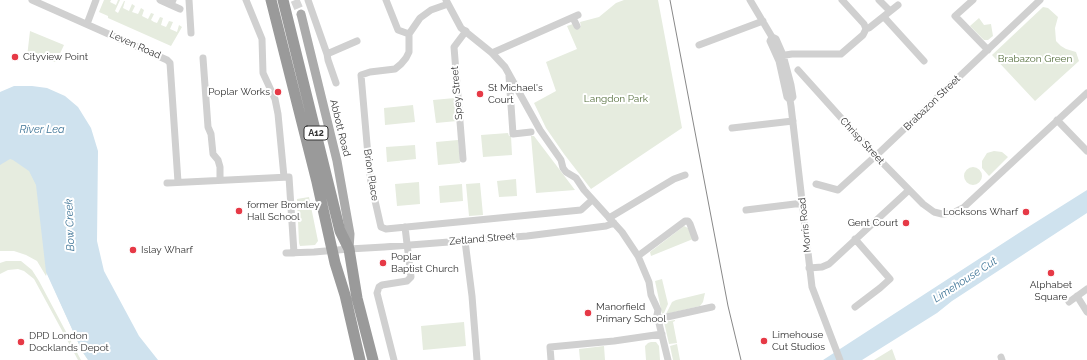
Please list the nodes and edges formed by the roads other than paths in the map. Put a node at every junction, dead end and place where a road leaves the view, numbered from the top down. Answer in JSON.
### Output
{"nodes":[{"id":1,"x":32,"y":0,"type":"edge"},
{"id":2,"x":96,"y":0,"type":"edge"},
{"id":3,"x":160,"y":0,"type":"edge"},
{"id":4,"x":189,"y":0,"type":"edge"},
{"id":5,"x":246,"y":0,"type":"edge"},
{"id":6,"x":264,"y":0,"type":"edge"},
{"id":7,"x":271,"y":0,"type":"edge"},
{"id":8,"x":283,"y":0,"type":"edge"},
{"id":9,"x":308,"y":0,"type":"edge"},
{"id":10,"x":386,"y":0,"type":"edge"},
{"id":11,"x":750,"y":0,"type":"edge"},
{"id":12,"x":842,"y":0,"type":"edge"},
{"id":13,"x":879,"y":0,"type":"edge"},
{"id":14,"x":973,"y":0,"type":"edge"},
{"id":15,"x":1040,"y":0,"type":"edge"},
{"id":16,"x":172,"y":2,"type":"edge"},
{"id":17,"x":447,"y":2,"type":"edge"},
{"id":18,"x":898,"y":5,"type":"dead end"},
{"id":19,"x":180,"y":9,"type":"dead end"},
{"id":20,"x":890,"y":11,"type":"junction"},
{"id":21,"x":301,"y":14,"type":"tunnel mouth"},
{"id":22,"x":884,"y":17,"type":"junction"},
{"id":23,"x":763,"y":22,"type":"junction"},
{"id":24,"x":87,"y":24,"type":"junction"},
{"id":25,"x":577,"y":26,"type":"dead end"},
{"id":26,"x":865,"y":31,"type":"junction"},
{"id":27,"x":466,"y":32,"type":"junction"},
{"id":28,"x":191,"y":33,"type":"dead end"},
{"id":29,"x":409,"y":34,"type":"junction"},
{"id":30,"x":357,"y":41,"type":"dead end"},
{"id":31,"x":282,"y":43,"type":"junction"},
{"id":32,"x":699,"y":45,"type":"dead end"},
{"id":33,"x":988,"y":50,"type":"junction"},
{"id":34,"x":492,"y":53,"type":"junction"},
{"id":35,"x":327,"y":54,"type":"junction"},
{"id":36,"x":781,"y":56,"type":"junction"},
{"id":37,"x":203,"y":58,"type":"dead end"},
{"id":38,"x":924,"y":61,"type":"dead end"},
{"id":39,"x":798,"y":70,"type":"dead end"},
{"id":40,"x":509,"y":73,"type":"junction"},
{"id":41,"x":336,"y":83,"type":"dead end"},
{"id":42,"x":1086,"y":93,"type":"edge"},
{"id":43,"x":525,"y":102,"type":"junction"},
{"id":44,"x":511,"y":108,"type":"junction"},
{"id":45,"x":1057,"y":120,"type":"junction"},
{"id":46,"x":793,"y":121,"type":"junction"},
{"id":47,"x":732,"y":128,"type":"dead end"},
{"id":48,"x":530,"y":132,"type":"dead end"},
{"id":49,"x":1087,"y":151,"type":"edge"},
{"id":50,"x":876,"y":156,"type":"junction"},
{"id":51,"x":463,"y":159,"type":"dead end"},
{"id":52,"x":685,"y":175,"type":"dead end"},
{"id":53,"x":286,"y":177,"type":"junction"},
{"id":54,"x":220,"y":180,"type":"junction"},
{"id":55,"x":178,"y":182,"type":"junction"},
{"id":56,"x":167,"y":183,"type":"dead end"},
{"id":57,"x":816,"y":184,"type":"dead end"},
{"id":58,"x":910,"y":190,"type":"junction"},
{"id":59,"x":592,"y":200,"type":"junction"},
{"id":60,"x":803,"y":203,"type":"junction"},
{"id":61,"x":746,"y":210,"type":"dead end"},
{"id":62,"x":611,"y":220,"type":"junction"},
{"id":63,"x":405,"y":227,"type":"junction"},
{"id":64,"x":695,"y":238,"type":"dead end"},
{"id":65,"x":855,"y":239,"type":"junction"},
{"id":66,"x":465,"y":241,"type":"junction"},
{"id":67,"x":408,"y":246,"type":"junction"},
{"id":68,"x":350,"y":248,"type":"junction"},
{"id":69,"x":332,"y":250,"type":"junction"},
{"id":70,"x":638,"y":256,"type":"junction"},
{"id":71,"x":809,"y":268,"type":"junction"},
{"id":72,"x":1087,"y":290,"type":"edge"},
{"id":73,"x":1077,"y":296,"type":"junction"},
{"id":74,"x":1069,"y":302,"type":"dead end"},
{"id":75,"x":712,"y":307,"type":"dead end"},
{"id":76,"x":855,"y":307,"type":"dead end"},
{"id":77,"x":1087,"y":312,"type":"edge"},
{"id":78,"x":658,"y":319,"type":"junction"},
{"id":79,"x":662,"y":334,"type":"junction"},
{"id":80,"x":360,"y":360,"type":"edge"},
{"id":81,"x":373,"y":360,"type":"edge"},
{"id":82,"x":394,"y":360,"type":"edge"},
{"id":83,"x":477,"y":360,"type":"edge"},
{"id":84,"x":551,"y":360,"type":"edge"},
{"id":85,"x":668,"y":360,"type":"edge"},
{"id":86,"x":840,"y":360,"type":"edge"}],
"edges":[{"from":1,"to":24,"type":"street","name":"Leven Road"},
{"from":2,"to":24,"type":"street"},
{"from":3,"to":16,"type":"street"},
{"from":4,"to":28,"type":"street"},
{"from":5,"to":53,"type":"street"},
{"from":6,"to":31,"type":"highway","number":"A12"},
{"from":7,"to":31,"type":"highway","number":"A12"},
{"from":8,"to":68,"type":"highway","number":"A12"},
{"from":9,"to":35,"type":"street"},
{"from":10,"to":29,"type":"street"},
{"from":11,"to":23,"type":"street"},
{"from":12,"to":26,"type":"street"},
{"from":13,"to":20,"type":"street"},
{"from":14,"to":33,"type":"street"},
{"from":15,"to":33,"type":"street","name":"Brabazon Street"},
{"from":16,"to":19,"type":"street"},
{"from":17,"to":27,"type":"street"},
{"from":17,"to":29,"type":"street"},
{"from":18,"to":20,"type":"street"},
{"from":20,"to":22,"type":"street"},
{"from":21,"to":68,"type":"main road","name":"Abbott Road"},
{"from":22,"to":26,"type":"street"},
{"from":22,"to":38,"type":"street"},
{"from":23,"to":32,"type":"street"},
{"from":23,"to":36,"type":"street"},
{"from":24,"to":55,"type":"street","name":"Leven Road"},
{"from":25,"to":34,"type":"street"},
{"from":26,"to":36,"type":"street"},
{"from":27,"to":34,"type":"street"},
{"from":27,"to":51,"type":"street","name":"Spey Street"},
{"from":29,"to":63,"type":"street","name":"Brion Place"},
{"from":30,"to":35,"type":"street"},
{"from":31,"to":69,"type":"highway","number":"A12"},
{"from":33,"to":50,"type":"street","name":"Brabazon Street"},
{"from":34,"to":40,"type":"street"},
{"from":35,"to":41,"type":"street"},
{"from":36,"to":46,"type":"street","name":"Morris Road"},
{"from":37,"to":54,"type":"street"},
{"from":39,"to":50,"type":"street","name":"Chrisp Street"},
{"from":40,"to":43,"type":"street"},
{"from":40,"to":44,"type":"street"},
{"from":42,"to":45,"type":"street"},
{"from":43,"to":44,"type":"street"},
{"from":43,"to":59,"type":"street"},
{"from":44,"to":48,"type":"street"},
{"from":45,"to":49,"type":"street"},
{"from":45,"to":58,"type":"street","name":"Chrisp Street"},
{"from":46,"to":47,"type":"street"},
{"from":46,"to":60,"type":"street","name":"Morris Road"},
{"from":50,"to":57,"type":"street","name":"Brabazon Street"},
{"from":50,"to":58,"type":"street","name":"Chrisp Street"},
{"from":52,"to":62,"type":"street","name":"Zetland Street"},
{"from":53,"to":54,"type":"street"},
{"from":53,"to":69,"type":"street","name":"Zetland Street"},
{"from":54,"to":55,"type":"street"},
{"from":55,"to":56,"type":"street"},
{"from":58,"to":65,"type":"street"},
{"from":59,"to":62,"type":"street"},
{"from":59,"to":63,"type":"street","name":"Zetland Street"},
{"from":60,"to":61,"type":"street"},
{"from":60,"to":71,"type":"street","name":"Morris Road"},
{"from":62,"to":66,"type":"street","name":"Zetland Street"},
{"from":62,"to":70,"type":"street"},
{"from":63,"to":67,"type":"street"},
{"from":64,"to":70,"type":"street"},
{"from":65,"to":71,"type":"street"},
{"from":65,"to":76,"type":"street"},
{"from":66,"to":67,"type":"street","name":"Zetland Street"},
{"from":66,"to":83,"type":"street"},
{"from":67,"to":68,"type":"street","name":"Zetland Street"},
{"from":67,"to":82,"type":"street"},
{"from":68,"to":69,"type":"street","name":"Zetland Street"},
{"from":68,"to":81,"type":"highway","number":"A12"},
{"from":69,"to":80,"type":"highway","number":"A12"},
{"from":70,"to":78,"type":"street"},
{"from":71,"to":86,"type":"street","name":"Morris Road"},
{"from":72,"to":73,"type":"street"},
{"from":73,"to":74,"type":"street"},
{"from":73,"to":77,"type":"street"},
{"from":75,"to":78,"type":"street"},
{"from":78,"to":79,"type":"street"},
{"from":79,"to":84,"type":"street"},
{"from":79,"to":85,"type":"street"}]}
